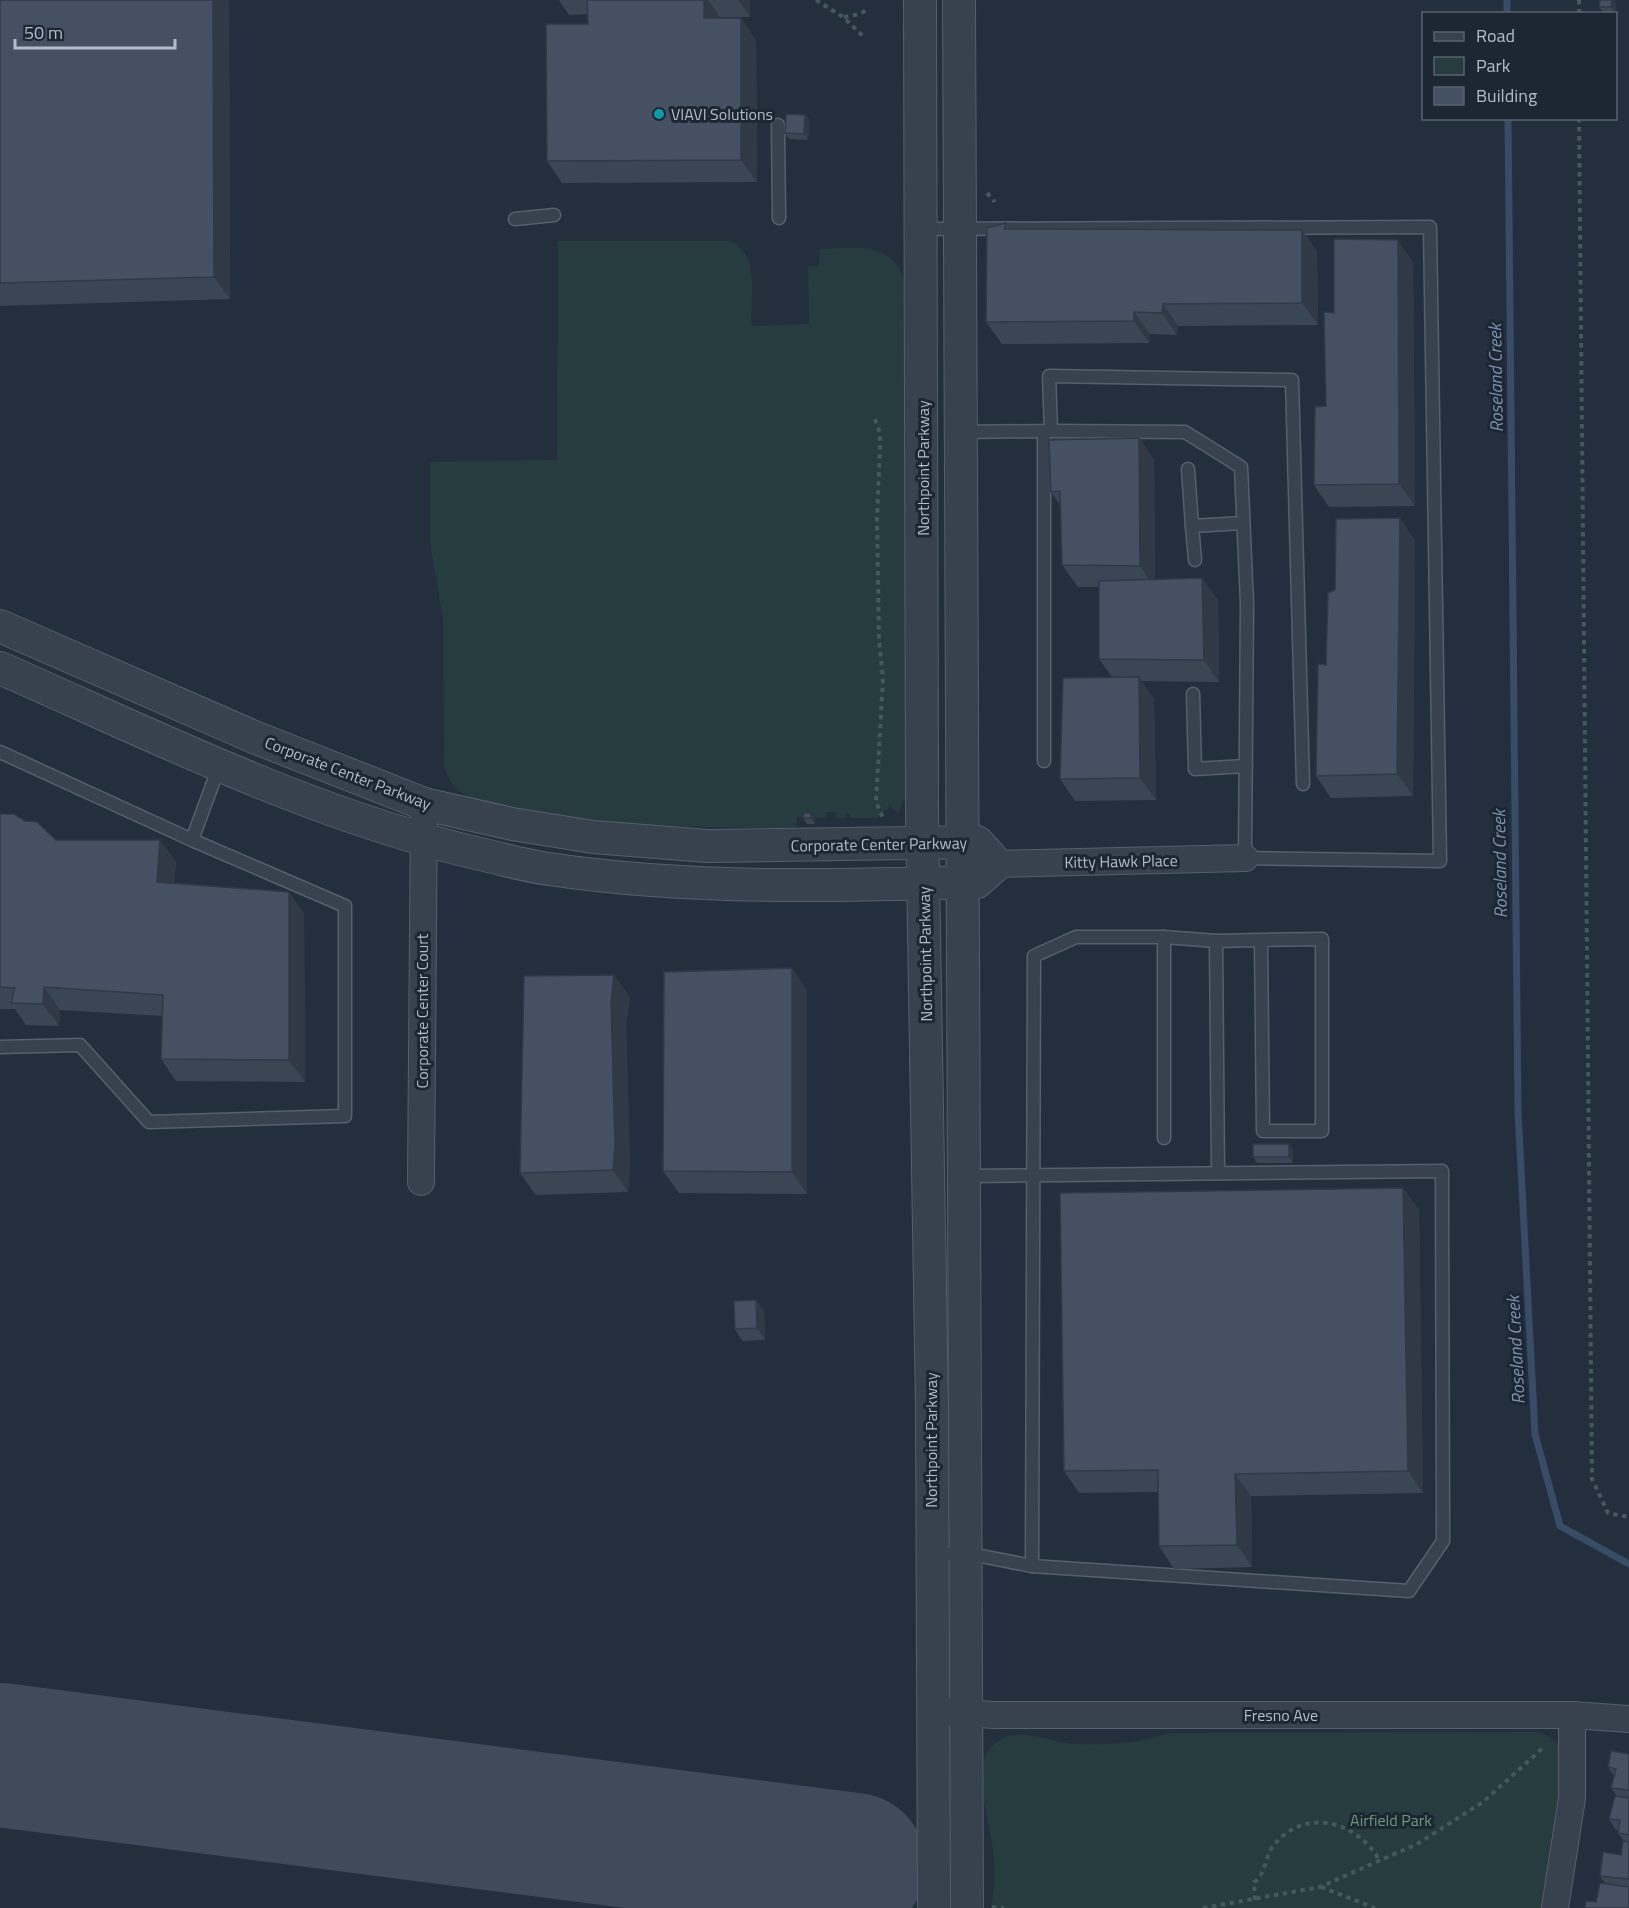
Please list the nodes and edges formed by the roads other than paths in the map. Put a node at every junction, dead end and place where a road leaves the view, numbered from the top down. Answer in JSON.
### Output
{"nodes":[{"id":1,"x":920,"y":0,"type":"edge"},
{"id":2,"x":959,"y":0,"type":"edge"},
{"id":3,"x":778,"y":125,"type":"dead end"},
{"id":4,"x":554,"y":215,"type":"dead end"},
{"id":5,"x":779,"y":218,"type":"dead end"},
{"id":6,"x":515,"y":219,"type":"dead end"},
{"id":7,"x":922,"y":229,"type":"junction"},
{"id":8,"x":960,"y":229,"type":"junction"},
{"id":9,"x":1048,"y":431,"type":"junction"},
{"id":10,"x":962,"y":432,"type":"junction"},
{"id":11,"x":1188,"y":469,"type":"dead end"},
{"id":12,"x":1243,"y":523,"type":"junction"},
{"id":13,"x":1192,"y":526,"type":"junction"},
{"id":14,"x":1195,"y":560,"type":"dead end"},
{"id":15,"x":0,"y":626,"type":"edge"},
{"id":16,"x":0,"y":668,"type":"edge"},
{"id":17,"x":1193,"y":694,"type":"dead end"},
{"id":18,"x":0,"y":752,"type":"edge"},
{"id":19,"x":1044,"y":761,"type":"dead end"},
{"id":20,"x":220,"y":764,"type":"junction"},
{"id":21,"x":1246,"y":766,"type":"junction"},
{"id":22,"x":1303,"y":784,"type":"dead end"},
{"id":23,"x":424,"y":804,"type":"junction"},
{"id":24,"x":192,"y":840,"type":"junction"},
{"id":25,"x":423,"y":841,"type":"junction"},
{"id":26,"x":963,"y":842,"type":"junction"},
{"id":27,"x":923,"y":843,"type":"junction"},
{"id":28,"x":1245,"y":858,"type":"junction"},
{"id":29,"x":997,"y":864,"type":"junction"},
{"id":30,"x":962,"y":883,"type":"junction"},
{"id":31,"x":924,"y":884,"type":"junction"},
{"id":32,"x":1164,"y":937,"type":"junction"},
{"id":33,"x":1261,"y":940,"type":"junction"},
{"id":34,"x":1216,"y":941,"type":"junction"},
{"id":35,"x":0,"y":1047,"type":"edge"},
{"id":36,"x":1164,"y":1138,"type":"dead end"},
{"id":37,"x":1218,"y":1173,"type":"junction"},
{"id":38,"x":964,"y":1176,"type":"junction"},
{"id":39,"x":1031,"y":1176,"type":"junction"},
{"id":40,"x":421,"y":1182,"type":"dead end"},
{"id":41,"x":966,"y":1553,"type":"junction"},
{"id":42,"x":932,"y":1555,"type":"junction"},
{"id":43,"x":1032,"y":1566,"type":"junction"},
{"id":44,"x":933,"y":1710,"type":"junction"},
{"id":45,"x":967,"y":1715,"type":"junction"},
{"id":46,"x":1572,"y":1715,"type":"junction"},
{"id":47,"x":1629,"y":1719,"type":"edge"},
{"id":48,"x":934,"y":1908,"type":"edge"},
{"id":49,"x":967,"y":1908,"type":"edge"},
{"id":50,"x":1555,"y":1908,"type":"edge"}],
"edges":[{"from":1,"to":7,"type":"street","name":"Northpoint Parkway"},
{"from":2,"to":8,"type":"street","name":"Northpoint Parkway"},
{"from":3,"to":5,"type":"lane"},
{"from":4,"to":6,"type":"lane"},
{"from":7,"to":8,"type":"lane"},
{"from":7,"to":27,"type":"street","name":"Northpoint Parkway"},
{"from":8,"to":10,"type":"street","name":"Northpoint Parkway"},
{"from":8,"to":28,"type":"lane"},
{"from":9,"to":10,"type":"lane"},
{"from":9,"to":12,"type":"lane"},
{"from":9,"to":19,"type":"lane"},
{"from":9,"to":22,"type":"lane"},
{"from":10,"to":26,"type":"street","name":"Northpoint Parkway"},
{"from":11,"to":13,"type":"lane"},
{"from":12,"to":13,"type":"lane"},
{"from":12,"to":21,"type":"lane"},
{"from":13,"to":14,"type":"lane"},
{"from":15,"to":23,"type":"street","name":"Corporate Center Parkway"},
{"from":16,"to":20,"type":"street"},
{"from":17,"to":21,"type":"lane"},
{"from":18,"to":24,"type":"lane"},
{"from":20,"to":24,"type":"lane"},
{"from":20,"to":25,"type":"street"},
{"from":21,"to":28,"type":"lane"},
{"from":23,"to":25,"type":"street","name":"Corporate Center Court"},
{"from":23,"to":27,"type":"street","name":"Corporate Center Parkway"},
{"from":24,"to":35,"type":"lane"},
{"from":25,"to":31,"type":"street"},
{"from":25,"to":40,"type":"street","name":"Corporate Center Court"},
{"from":26,"to":27,"type":"street","name":"Corporate Center Parkway"},
{"from":26,"to":29,"type":"street","name":"Corporate Center Parkway"},
{"from":26,"to":30,"type":"street","name":"Northpoint Parkway"},
{"from":27,"to":31,"type":"street","name":"Northpoint Parkway"},
{"from":28,"to":29,"type":"street","name":"Kitty Hawk Place"},
{"from":29,"to":30,"type":"street"},
{"from":30,"to":31,"type":"street"},
{"from":30,"to":38,"type":"street","name":"Northpoint Parkway"},
{"from":31,"to":42,"type":"street","name":"Northpoint Parkway"},
{"from":32,"to":34,"type":"lane"},
{"from":32,"to":36,"type":"lane"},
{"from":32,"to":39,"type":"lane"},
{"from":33,"to":33,"type":"lane"},
{"from":33,"to":34,"type":"lane"},
{"from":34,"to":37,"type":"lane"},
{"from":37,"to":39,"type":"lane"},
{"from":37,"to":43,"type":"lane"},
{"from":38,"to":39,"type":"lane"},
{"from":38,"to":41,"type":"street","name":"Northpoint Parkway"},
{"from":39,"to":43,"type":"lane"},
{"from":41,"to":42,"type":"lane"},
{"from":41,"to":43,"type":"lane"},
{"from":41,"to":45,"type":"street","name":"Northpoint Parkway"},
{"from":42,"to":44,"type":"street","name":"Northpoint Parkway"},
{"from":44,"to":45,"type":"street","name":"Fresno Ave"},
{"from":44,"to":48,"type":"street","name":"Northpoint Parkway"},
{"from":45,"to":46,"type":"street","name":"Fresno Ave"},
{"from":45,"to":49,"type":"street","name":"Northpoint Parkway"},
{"from":46,"to":47,"type":"street","name":"Fresno Ave"},
{"from":46,"to":50,"type":"street"}]}
